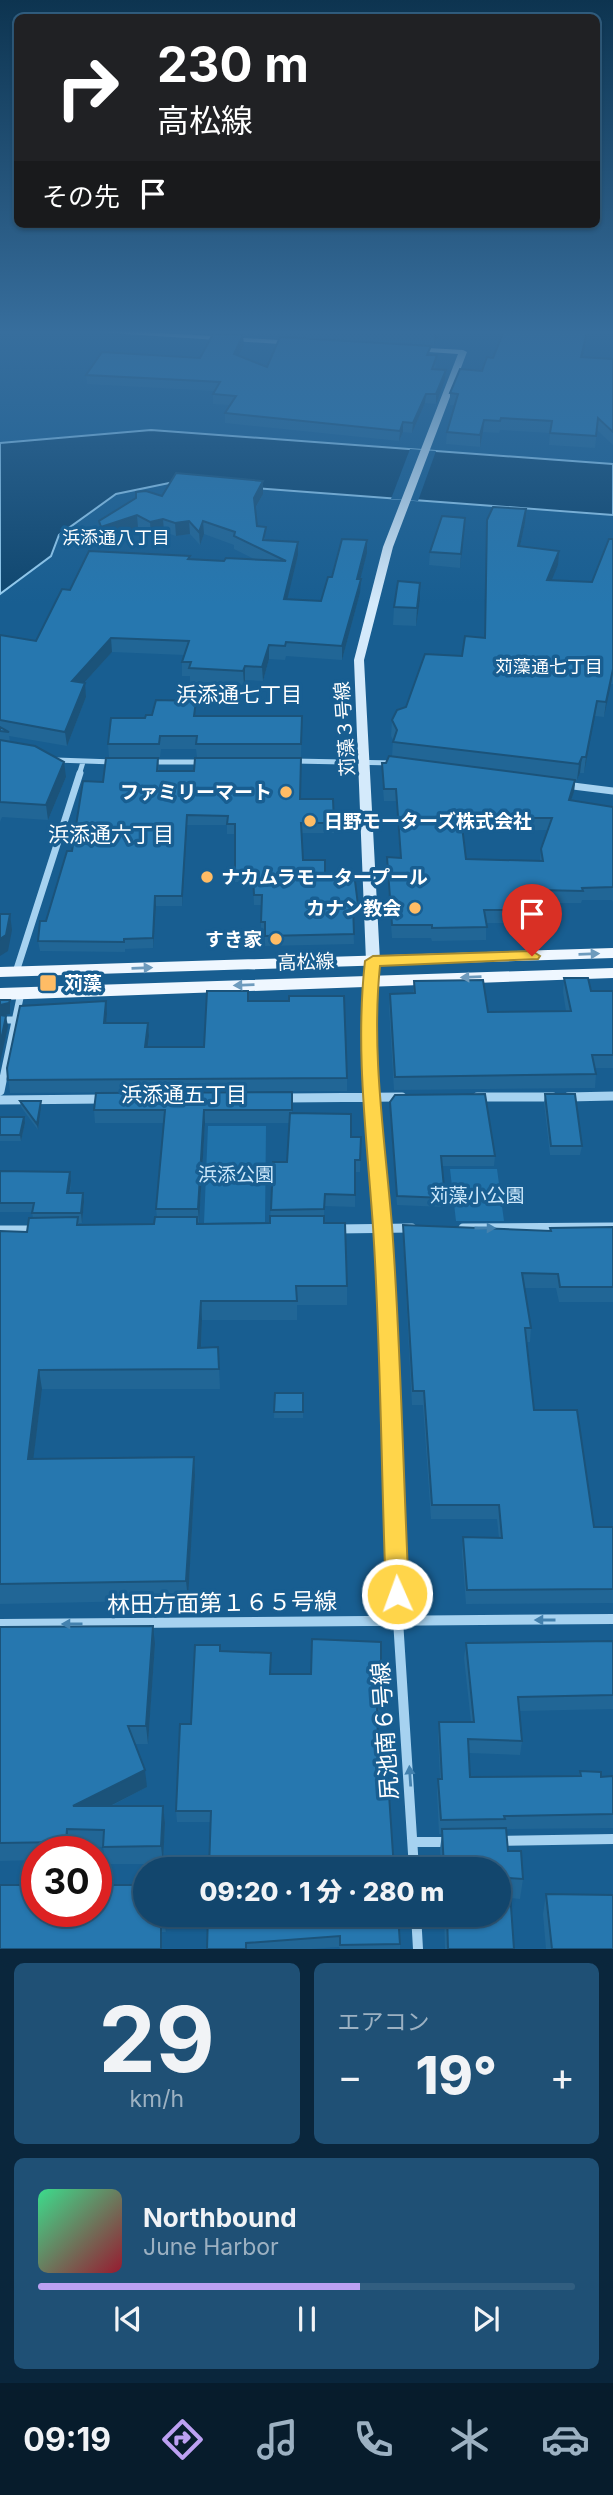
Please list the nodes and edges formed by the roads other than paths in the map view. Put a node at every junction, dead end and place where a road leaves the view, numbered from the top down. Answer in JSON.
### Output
{"nodes":[{"id":1,"x":435,"y":422,"type":"edge"},
{"id":2,"x":48,"y":759,"type":"edge"},
{"id":3,"x":288,"y":761,"type":"edge"},
{"id":4,"x":83,"y":762,"type":"junction"},
{"id":5,"x":122,"y":762,"type":"edge"},
{"id":6,"x":136,"y":762,"type":"edge"},
{"id":7,"x":205,"y":762,"type":"edge"},
{"id":8,"x":365,"y":762,"type":"junction"},
{"id":9,"x":401,"y":764,"type":"edge"},
{"id":10,"x":554,"y":784,"type":"edge"},
{"id":11,"x":613,"y":791,"type":"edge"},
{"id":12,"x":613,"y":953,"type":"edge"},
{"id":13,"x":373,"y":961,"type":"junction"},
{"id":14,"x":8,"y":972,"type":"edge"},
{"id":15,"x":613,"y":973,"type":"edge"},
{"id":16,"x":372,"y":980,"type":"junction"},
{"id":17,"x":20,"y":993,"type":"junction"},
{"id":18,"x":0,"y":994,"type":"edge"},
{"id":19,"x":0,"y":1020,"type":"edge"},
{"id":20,"x":16,"y":1020,"type":"junction"},
{"id":21,"x":3,"y":1064,"type":"edge"},
{"id":22,"x":0,"y":1091,"type":"edge"},
{"id":23,"x":613,"y":1096,"type":"edge"},
{"id":24,"x":371,"y":1097,"type":"junction"},
{"id":25,"x":410,"y":1097,"type":"edge"},
{"id":26,"x":464,"y":1097,"type":"edge"},
{"id":27,"x":278,"y":1098,"type":"edge"},
{"id":28,"x":118,"y":1099,"type":"edge"},
{"id":29,"x":0,"y":1100,"type":"edge"},
{"id":30,"x":613,"y":1227,"type":"edge"},
{"id":31,"x":328,"y":1228,"type":"edge"},
{"id":32,"x":383,"y":1228,"type":"junction"},
{"id":33,"x":424,"y":1228,"type":"edge"},
{"id":34,"x":451,"y":1228,"type":"edge"},
{"id":35,"x":0,"y":1230,"type":"edge"},
{"id":36,"x":41,"y":1230,"type":"edge"},
{"id":37,"x":613,"y":1619,"type":"edge"},
{"id":38,"x":398,"y":1620,"type":"junction"},
{"id":39,"x":0,"y":1624,"type":"edge"},
{"id":40,"x":613,"y":1839,"type":"edge"},
{"id":41,"x":467,"y":1841,"type":"edge"},
{"id":42,"x":480,"y":1841,"type":"edge"},
{"id":43,"x":413,"y":1842,"type":"junction"},
{"id":44,"x":414,"y":1857,"type":"edge"},
{"id":45,"x":417,"y":1927,"type":"edge"},
{"id":46,"x":418,"y":1949,"type":"edge"}],
"edges":[{"from":1,"to":8,"type":"street","name":"苅藻３号線"},
{"from":2,"to":4,"type":"street"},
{"from":3,"to":8,"type":"street"},
{"from":4,"to":5,"type":"street"},
{"from":4,"to":14,"type":"street"},
{"from":6,"to":7,"type":"street"},
{"from":8,"to":9,"type":"street"},
{"from":8,"to":13,"type":"street","name":"苅藻３号線"},
{"from":10,"to":11,"type":"street"},
{"from":13,"to":12,"type":"main road","name":"高松線","one_way":true},
{"from":14,"to":13,"type":"main road","name":"高松線","one_way":true},
{"from":13,"to":16,"type":"street","name":"尻池南６号線"},
{"from":15,"to":16,"type":"main road","name":"高松線","one_way":true},
{"from":16,"to":17,"type":"main road","name":"高松線","one_way":true},
{"from":16,"to":24,"type":"street","name":"尻池南６号線"},
{"from":17,"to":18,"type":"main road","name":"高松線"},
{"from":17,"to":20,"type":"street"},
{"from":19,"to":20,"type":"street"},
{"from":20,"to":21,"type":"street"},
{"from":21,"to":22,"type":"street"},
{"from":23,"to":26,"type":"street"},
{"from":24,"to":25,"type":"street"},
{"from":24,"to":27,"type":"street"},
{"from":24,"to":32,"type":"street","name":"尻池南６号線"},
{"from":28,"to":29,"type":"street"},
{"from":34,"to":30,"type":"street","one_way":true},
{"from":31,"to":32,"type":"street"},
{"from":32,"to":33,"type":"street"},
{"from":32,"to":38,"type":"street","name":"尻池南６号線"},
{"from":35,"to":36,"type":"street"},
{"from":37,"to":38,"type":"street","name":"林田方面第１６５号線","one_way":true},
{"from":38,"to":39,"type":"street","name":"林田方面第１６５号線","one_way":true},
{"from":43,"to":38,"type":"street","name":"尻池南６号線","one_way":true},
{"from":40,"to":42,"type":"street"},
{"from":41,"to":43,"type":"street"},
{"from":43,"to":44,"type":"street","name":"尻池南６号線"},
{"from":45,"to":46,"type":"street"}]}
